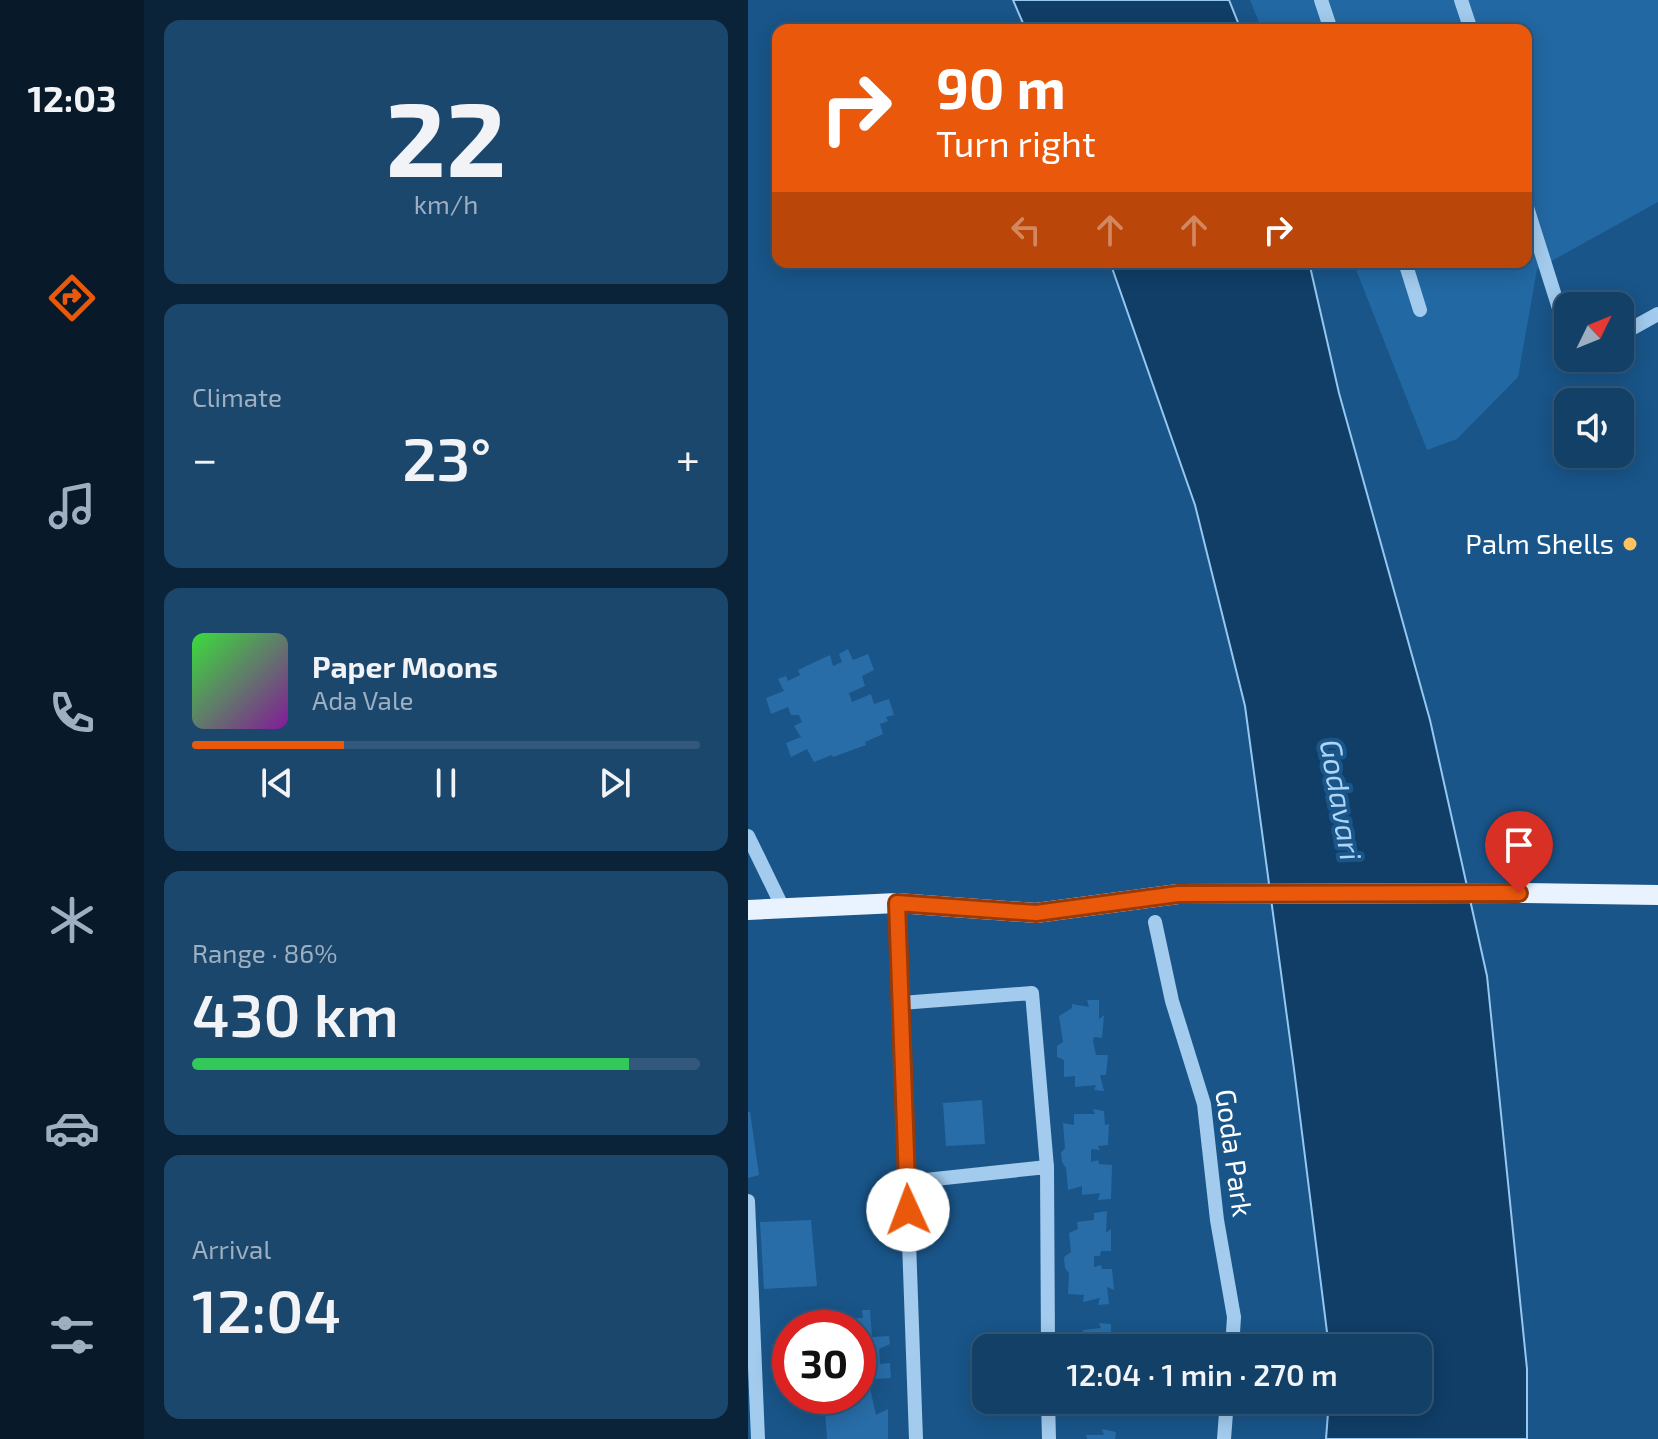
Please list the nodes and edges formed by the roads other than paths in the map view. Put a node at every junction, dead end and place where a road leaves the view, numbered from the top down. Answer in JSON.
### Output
{"nodes":[{"id":1,"x":1321,"y":0,"type":"edge"},
{"id":2,"x":1461,"y":0,"type":"edge"},
{"id":3,"x":1329,"y":24,"type":"edge"},
{"id":4,"x":1469,"y":24,"type":"edge"},
{"id":5,"x":1532,"y":223,"type":"edge"},
{"id":6,"x":1407,"y":268,"type":"edge"},
{"id":7,"x":1554,"y":293,"type":"edge"},
{"id":8,"x":1420,"y":310,"type":"dead end"},
{"id":9,"x":1658,"y":314,"type":"edge"},
{"id":10,"x":1634,"y":327,"type":"edge"},
{"id":11,"x":748,"y":836,"type":"edge"},
{"id":12,"x":1658,"y":895,"type":"edge"},
{"id":13,"x":897,"y":903,"type":"junction"},
{"id":14,"x":783,"y":908,"type":"junction"},
{"id":15,"x":748,"y":910,"type":"edge"},
{"id":16,"x":1155,"y":922,"type":"dead end"},
{"id":17,"x":901,"y":1003,"type":"junction"},
{"id":18,"x":1047,"y":1167,"type":"junction"},
{"id":19,"x":907,"y":1182,"type":"junction"},
{"id":20,"x":748,"y":1201,"type":"edge"},
{"id":21,"x":1048,"y":1334,"type":"edge"},
{"id":22,"x":1233,"y":1334,"type":"edge"},
{"id":23,"x":1048,"y":1414,"type":"edge"},
{"id":24,"x":1226,"y":1414,"type":"edge"},
{"id":25,"x":758,"y":1439,"type":"edge"},
{"id":26,"x":916,"y":1439,"type":"edge"},
{"id":27,"x":1049,"y":1439,"type":"edge"},
{"id":28,"x":1224,"y":1439,"type":"edge"}],
"edges":[{"from":1,"to":3,"type":"street"},
{"from":2,"to":4,"type":"street"},
{"from":5,"to":7,"type":"street"},
{"from":6,"to":8,"type":"street"},
{"from":9,"to":10,"type":"street"},
{"from":11,"to":14,"type":"street"},
{"from":12,"to":13,"type":"main road"},
{"from":13,"to":14,"type":"main road"},
{"from":13,"to":17,"type":"street"},
{"from":14,"to":15,"type":"main road"},
{"from":16,"to":22,"type":"street","name":"Goda Park"},
{"from":17,"to":18,"type":"street"},
{"from":17,"to":19,"type":"street"},
{"from":18,"to":19,"type":"street"},
{"from":18,"to":21,"type":"street"},
{"from":19,"to":26,"type":"street"},
{"from":20,"to":25,"type":"street"},
{"from":23,"to":27,"type":"street"},
{"from":24,"to":28,"type":"street"}]}
